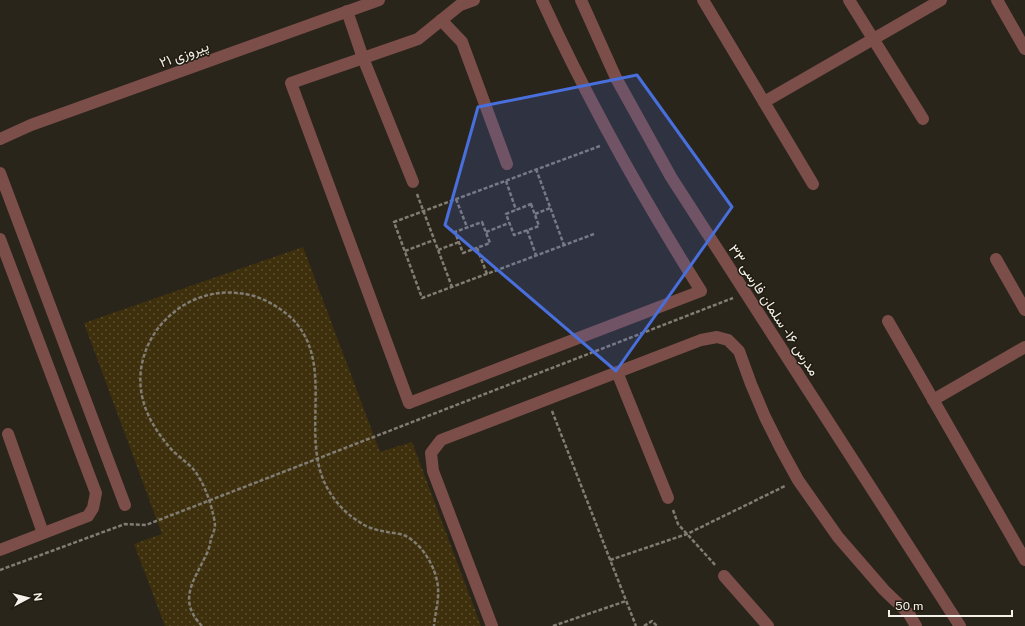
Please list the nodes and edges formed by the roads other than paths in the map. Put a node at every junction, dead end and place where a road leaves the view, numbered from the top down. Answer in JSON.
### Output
{"nodes":[{"id":1,"x":379,"y":0,"type":"edge"},
{"id":2,"x":474,"y":0,"type":"edge"},
{"id":3,"x":542,"y":0,"type":"edge"},
{"id":4,"x":581,"y":0,"type":"edge"},
{"id":5,"x":703,"y":0,"type":"edge"},
{"id":6,"x":849,"y":0,"type":"edge"},
{"id":7,"x":941,"y":0,"type":"edge"},
{"id":8,"x":997,"y":0,"type":"edge"},
{"id":9,"x":347,"y":11,"type":"junction"},
{"id":10,"x":442,"y":20,"type":"junction"},
{"id":11,"x":873,"y":39,"type":"junction"},
{"id":12,"x":1025,"y":48,"type":"edge"},
{"id":13,"x":363,"y":58,"type":"junction"},
{"id":14,"x":764,"y":102,"type":"junction"},
{"id":15,"x":923,"y":119,"type":"dead end"},
{"id":16,"x":0,"y":139,"type":"edge"},
{"id":17,"x":506,"y":164,"type":"dead end"},
{"id":18,"x":0,"y":173,"type":"edge"},
{"id":19,"x":413,"y":182,"type":"road end"},
{"id":20,"x":814,"y":184,"type":"dead end"},
{"id":21,"x":0,"y":239,"type":"edge"},
{"id":22,"x":996,"y":259,"type":"dead end"},
{"id":23,"x":1025,"y":310,"type":"edge"},
{"id":24,"x":888,"y":321,"type":"dead end"},
{"id":25,"x":1025,"y":347,"type":"edge"},
{"id":26,"x":617,"y":372,"type":"junction"},
{"id":27,"x":933,"y":400,"type":"junction"},
{"id":28,"x":8,"y":434,"type":"dead end"},
{"id":29,"x":668,"y":498,"type":"road end"},
{"id":30,"x":125,"y":505,"type":"dead end"},
{"id":31,"x":43,"y":533,"type":"junction"},
{"id":32,"x":0,"y":550,"type":"edge"},
{"id":33,"x":1025,"y":560,"type":"edge"},
{"id":34,"x":724,"y":576,"type":"road end"},
{"id":35,"x":492,"y":626,"type":"edge"},
{"id":36,"x":768,"y":626,"type":"edge"},
{"id":37,"x":916,"y":626,"type":"edge"},
{"id":38,"x":960,"y":626,"type":"edge"}],
"edges":[{"from":1,"to":9,"type":"street","name":"پیروزی ۲۱"},
{"from":2,"to":10,"type":"street"},
{"from":3,"to":13,"type":"street"},
{"from":4,"to":38,"type":"street","name":"مدرس ۱۶ - سلمان فارسی ۳۳"},
{"from":5,"to":14,"type":"street"},
{"from":6,"to":11,"type":"street"},
{"from":7,"to":11,"type":"street"},
{"from":8,"to":12,"type":"street"},
{"from":9,"to":13,"type":"street"},
{"from":9,"to":16,"type":"street","name":"پیروزی ۲۱"},
{"from":10,"to":13,"type":"street"},
{"from":10,"to":17,"type":"street"},
{"from":11,"to":14,"type":"street"},
{"from":11,"to":15,"type":"street"},
{"from":13,"to":19,"type":"street"},
{"from":14,"to":20,"type":"street"},
{"from":18,"to":30,"type":"street"},
{"from":21,"to":31,"type":"street"},
{"from":22,"to":23,"type":"street"},
{"from":24,"to":27,"type":"street"},
{"from":25,"to":27,"type":"street"},
{"from":26,"to":29,"type":"street"},
{"from":26,"to":35,"type":"street"},
{"from":26,"to":37,"type":"street"},
{"from":27,"to":33,"type":"street"},
{"from":28,"to":31,"type":"street"},
{"from":31,"to":32,"type":"street"},
{"from":34,"to":36,"type":"street"}]}
